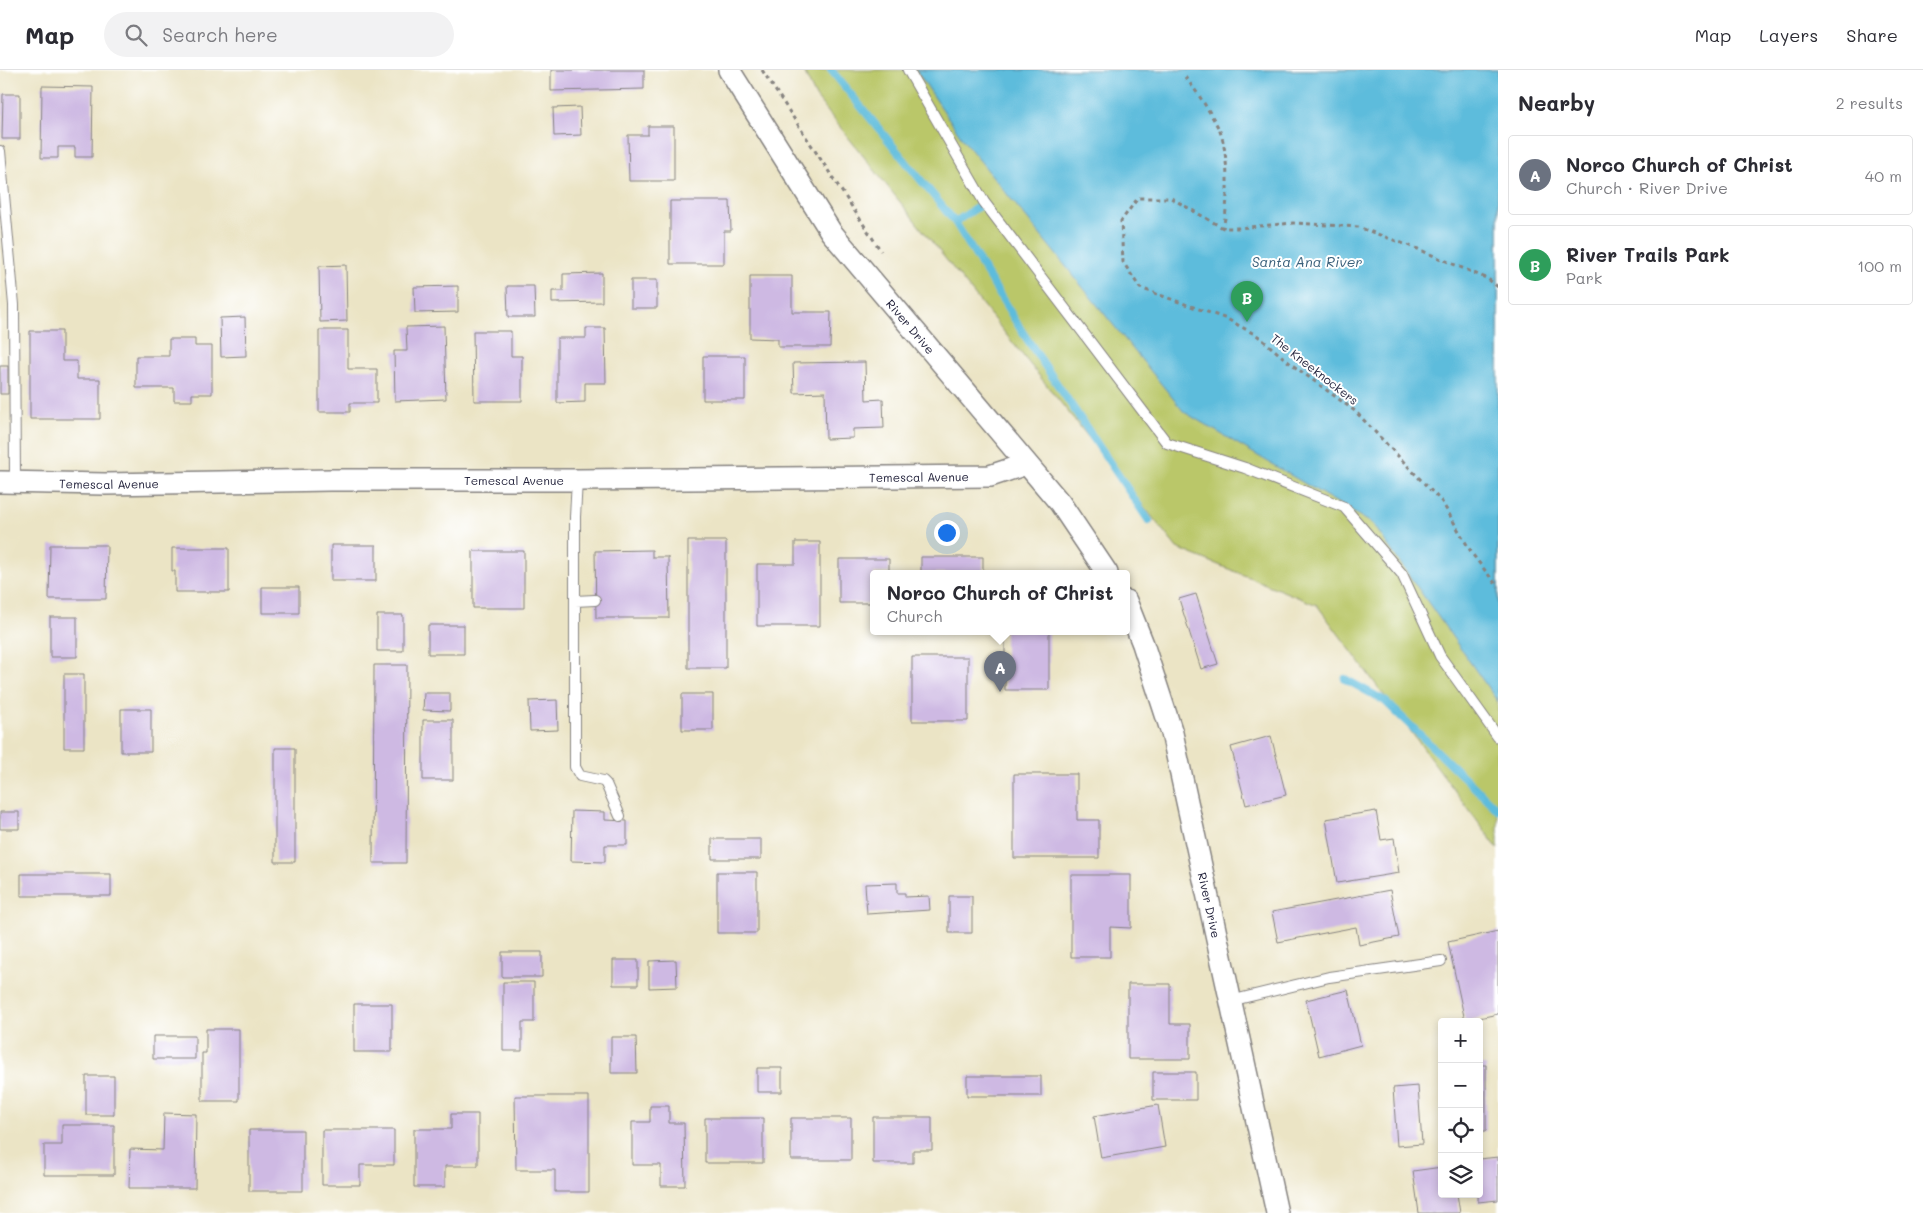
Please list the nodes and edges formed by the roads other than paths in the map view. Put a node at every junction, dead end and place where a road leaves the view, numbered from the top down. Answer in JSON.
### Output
{"nodes":[{"id":1,"x":729,"y":70,"type":"edge"},
{"id":2,"x":908,"y":70,"type":"edge"},
{"id":3,"x":0,"y":151,"type":"edge"},
{"id":4,"x":1026,"y":464,"type":"junction"},
{"id":5,"x":577,"y":480,"type":"junction"},
{"id":6,"x":7,"y":482,"type":"edge"},
{"id":7,"x":1105,"y":570,"type":"edge"},
{"id":8,"x":574,"y":600,"type":"junction"},
{"id":9,"x":595,"y":600,"type":"dead end"},
{"id":10,"x":1130,"y":612,"type":"edge"},
{"id":11,"x":1498,"y":737,"type":"edge"},
{"id":12,"x":620,"y":816,"type":"dead end"},
{"id":13,"x":1441,"y":961,"type":"dead end"},
{"id":14,"x":1230,"y":1002,"type":"junction"},
{"id":15,"x":1277,"y":1213,"type":"edge"}],
"edges":[{"from":1,"to":4,"type":"street","name":"River Drive"},
{"from":2,"to":11,"type":"lane"},
{"from":3,"to":6,"type":"lane"},
{"from":4,"to":5,"type":"street","name":"Temescal Avenue"},
{"from":4,"to":7,"type":"street","name":"River Drive"},
{"from":5,"to":6,"type":"street","name":"Temescal Avenue"},
{"from":5,"to":8,"type":"lane"},
{"from":8,"to":9,"type":"lane"},
{"from":8,"to":12,"type":"lane"},
{"from":10,"to":14,"type":"street","name":"River Drive"},
{"from":13,"to":14,"type":"lane"},
{"from":14,"to":15,"type":"street","name":"River Drive"}]}
